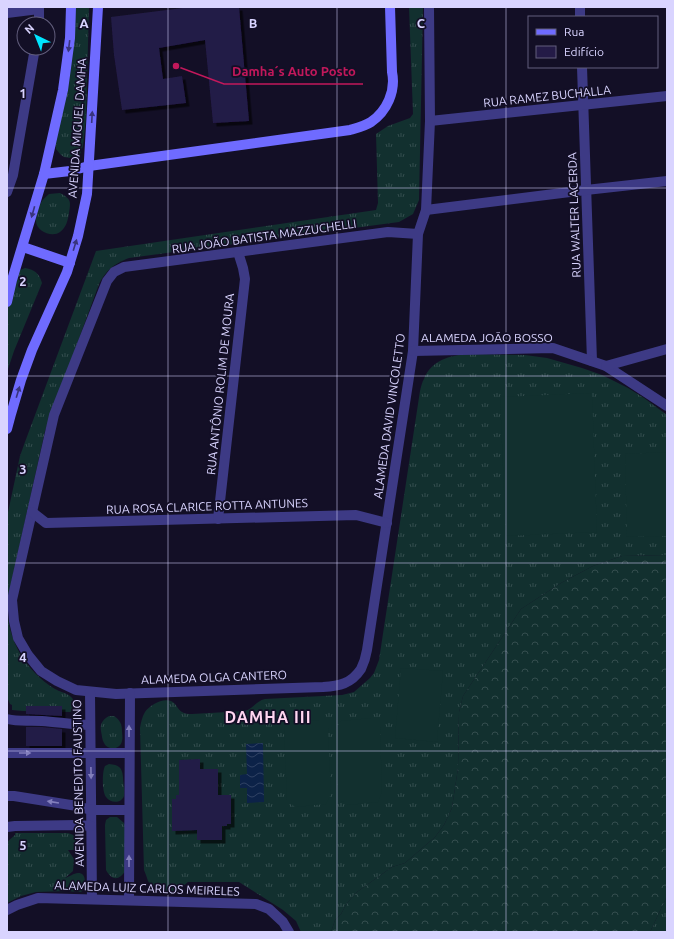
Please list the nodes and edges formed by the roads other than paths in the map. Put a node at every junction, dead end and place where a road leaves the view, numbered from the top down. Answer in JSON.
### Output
{"nodes":[{"id":1,"x":71,"y":7,"type":"edge"},
{"id":2,"x":98,"y":7,"type":"edge"},
{"id":3,"x":390,"y":7,"type":"edge"},
{"id":4,"x":429,"y":7,"type":"edge"},
{"id":5,"x":39,"y":8,"type":"edge"},
{"id":6,"x":7,"y":13,"type":"edge"},
{"id":7,"x":34,"y":56,"type":"edge"},
{"id":8,"x":582,"y":68,"type":"edge"},
{"id":9,"x":667,"y":96,"type":"edge"},
{"id":10,"x":583,"y":105,"type":"junction"},
{"id":11,"x":430,"y":121,"type":"junction"},
{"id":12,"x":89,"y":166,"type":"junction"},
{"id":13,"x":44,"y":174,"type":"junction"},
{"id":14,"x":667,"y":181,"type":"edge"},
{"id":15,"x":8,"y":188,"type":"edge"},
{"id":16,"x":586,"y":190,"type":"junction"},
{"id":17,"x":426,"y":210,"type":"junction"},
{"id":18,"x":418,"y":234,"type":"junction"},
{"id":19,"x":23,"y":247,"type":"junction"},
{"id":20,"x":238,"y":252,"type":"junction"},
{"id":21,"x":70,"y":263,"type":"junction"},
{"id":22,"x":114,"y":272,"type":"joint"},
{"id":23,"x":7,"y":302,"type":"edge"},
{"id":24,"x":667,"y":349,"type":"edge"},
{"id":25,"x":413,"y":351,"type":"junction"},
{"id":26,"x":592,"y":361,"type":"junction"},
{"id":27,"x":606,"y":366,"type":"junction"},
{"id":28,"x":667,"y":406,"type":"edge"},
{"id":29,"x":7,"y":429,"type":"edge"},
{"id":30,"x":32,"y":512,"type":"junction"},
{"id":31,"x":218,"y":519,"type":"junction"},
{"id":32,"x":387,"y":523,"type":"junction"},
{"id":33,"x":351,"y":680,"type":"joint"},
{"id":34,"x":90,"y":692,"type":"junction"},
{"id":35,"x":130,"y":693,"type":"junction"},
{"id":36,"x":7,"y":719,"type":"edge"},
{"id":37,"x":90,"y":726,"type":"junction"},
{"id":38,"x":7,"y":753,"type":"edge"},
{"id":39,"x":90,"y":753,"type":"junction"},
{"id":40,"x":129,"y":753,"type":"junction"},
{"id":41,"x":7,"y":796,"type":"edge"},
{"id":42,"x":91,"y":810,"type":"junction"},
{"id":43,"x":129,"y":810,"type":"junction"},
{"id":44,"x":91,"y":826,"type":"junction"},
{"id":45,"x":7,"y":827,"type":"edge"},
{"id":46,"x":92,"y":899,"type":"junction"},
{"id":47,"x":129,"y":900,"type":"junction"},
{"id":48,"x":7,"y":910,"type":"edge"},
{"id":49,"x":289,"y":932,"type":"edge"}],
"edges":[{"from":1,"to":13,"type":"street","name":"AVENIDA MIGUEL DAMHA","one_way":true},
{"from":12,"to":2,"type":"street","name":"AVENIDA MIGUEL DAMHA","one_way":true},
{"from":3,"to":12,"type":"street"},
{"from":4,"to":11,"type":"street","name":"ALAMEDA DAVID VINCOLETTO"},
{"from":5,"to":6,"type":"street"},
{"from":7,"to":15,"type":"street"},
{"from":8,"to":10,"type":"street","name":"RUA WALTER LACERDA"},
{"from":9,"to":10,"type":"street","name":"RUA RAMEZ BUCHALLA"},
{"from":10,"to":11,"type":"street","name":"RUA RAMEZ BUCHALLA"},
{"from":10,"to":16,"type":"street","name":"RUA WALTER LACERDA"},
{"from":11,"to":17,"type":"street","name":"ALAMEDA DAVID VINCOLETTO"},
{"from":12,"to":13,"type":"street"},
{"from":21,"to":12,"type":"street","name":"AVENIDA MIGUEL DAMHA","one_way":true},
{"from":13,"to":19,"type":"street","name":"AVENIDA MIGUEL DAMHA","one_way":true},
{"from":14,"to":16,"type":"street"},
{"from":16,"to":17,"type":"street"},
{"from":16,"to":26,"type":"street","name":"RUA WALTER LACERDA"},
{"from":17,"to":18,"type":"street","name":"ALAMEDA DAVID VINCOLETTO"},
{"from":18,"to":20,"type":"street","name":"RUA JOÃO BATISTA MAZZUCHELLI"},
{"from":18,"to":25,"type":"street","name":"ALAMEDA DAVID VINCOLETTO"},
{"from":19,"to":21,"type":"street"},
{"from":19,"to":23,"type":"street","name":"AVENIDA MIGUEL DAMHA"},
{"from":20,"to":22,"type":"street","name":"RUA JOÃO BATISTA MAZZUCHELLI"},
{"from":20,"to":31,"type":"street","name":"RUA ANTÔNIO ROLIM DE MOURA"},
{"from":29,"to":21,"type":"street","name":"AVENIDA MIGUEL DAMHA","one_way":true},
{"from":22,"to":30,"type":"street","name":"ALAMEDA OLGA CANTERO"},
{"from":24,"to":27,"type":"street"},
{"from":25,"to":26,"type":"street","name":"ALAMEDA JOÃO BOSSO"},
{"from":25,"to":32,"type":"street","name":"ALAMEDA DAVID VINCOLETTO"},
{"from":26,"to":27,"type":"street","name":"ALAMEDA JOÃO BOSSO"},
{"from":27,"to":28,"type":"street","name":"ALAMEDA JOÃO BOSSO"},
{"from":30,"to":31,"type":"street","name":"RUA ROSA CLARICE ROTTA ANTUNES"},
{"from":30,"to":34,"type":"street","name":"ALAMEDA OLGA CANTERO"},
{"from":31,"to":32,"type":"street","name":"RUA ROSA CLARICE ROTTA ANTUNES"},
{"from":32,"to":33,"type":"street","name":"ALAMEDA DAVID VINCOLETTO"},
{"from":33,"to":35,"type":"street","name":"ALAMEDA OLGA CANTERO"},
{"from":34,"to":35,"type":"street","name":"ALAMEDA OLGA CANTERO"},
{"from":34,"to":37,"type":"street","name":"AVENIDA BENEDITO FAUSTINO"},
{"from":40,"to":35,"type":"street","one_way":true},
{"from":36,"to":37,"type":"street"},
{"from":37,"to":39,"type":"street","name":"AVENIDA BENEDITO FAUSTINO"},
{"from":38,"to":39,"type":"street","one_way":true},
{"from":39,"to":40,"type":"street"},
{"from":39,"to":42,"type":"street","name":"AVENIDA BENEDITO FAUSTINO","one_way":true},
{"from":40,"to":43,"type":"street"},
{"from":42,"to":41,"type":"street","one_way":true},
{"from":42,"to":43,"type":"street"},
{"from":42,"to":44,"type":"street","name":"AVENIDA BENEDITO FAUSTINO"},
{"from":47,"to":43,"type":"street","one_way":true},
{"from":44,"to":45,"type":"street"},
{"from":44,"to":46,"type":"street","name":"AVENIDA BENEDITO FAUSTINO"},
{"from":46,"to":47,"type":"street","name":"ALAMEDA LUIZ CARLOS MEIRELES"},
{"from":46,"to":48,"type":"street","name":"ALAMEDA LUIZ CARLOS MEIRELES"},
{"from":47,"to":49,"type":"street","name":"ALAMEDA LUIZ CARLOS MEIRELES"}]}
